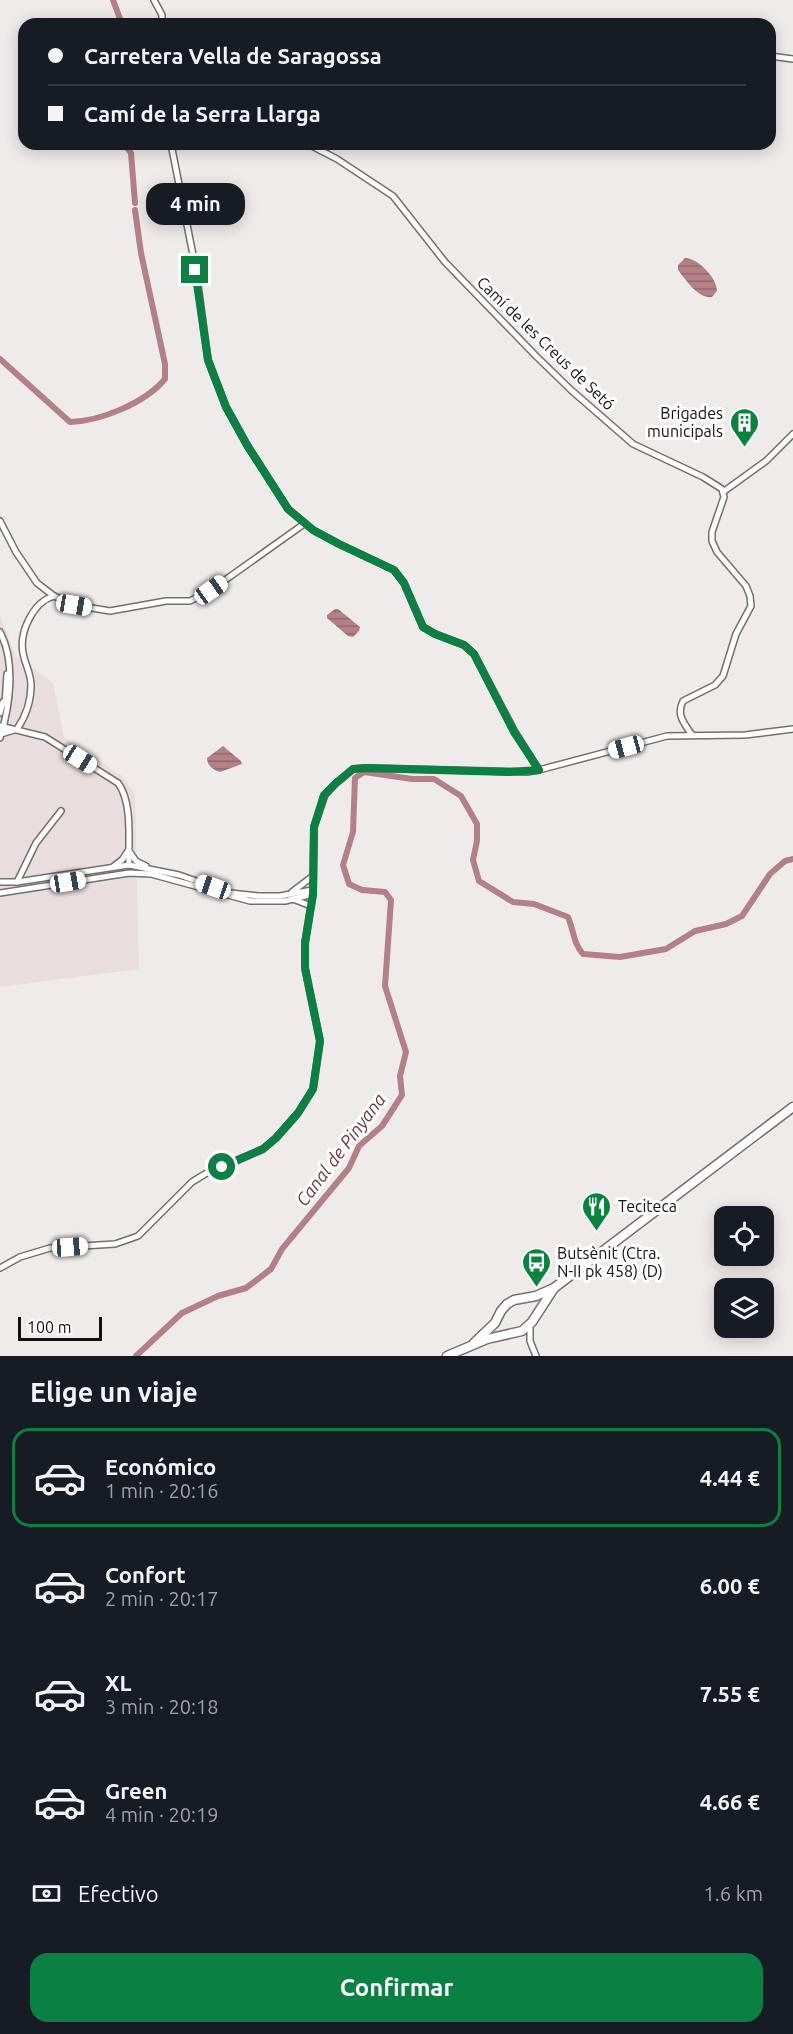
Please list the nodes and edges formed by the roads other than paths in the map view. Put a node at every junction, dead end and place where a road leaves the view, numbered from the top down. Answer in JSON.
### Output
{"nodes":[{"id":1,"x":154,"y":0,"type":"edge"},
{"id":2,"x":163,"y":18,"type":"edge"},
{"id":3,"x":776,"y":57,"type":"edge"},
{"id":4,"x":793,"y":59,"type":"edge"},
{"id":5,"x":172,"y":150,"type":"edge"},
{"id":6,"x":320,"y":150,"type":"edge"},
{"id":7,"x":793,"y":434,"type":"edge"},
{"id":8,"x":723,"y":492,"type":"junction"},
{"id":9,"x":0,"y":520,"type":"edge"},
{"id":10,"x":304,"y":524,"type":"junction"},
{"id":11,"x":54,"y":596,"type":"junction"},
{"id":12,"x":0,"y":632,"type":"edge"},
{"id":13,"x":8,"y":673,"type":"junction"},
{"id":14,"x":5,"y":694,"type":"junction"},
{"id":15,"x":0,"y":713,"type":"edge"},
{"id":16,"x":6,"y":717,"type":"junction"},
{"id":17,"x":2,"y":726,"type":"edge"},
{"id":18,"x":17,"y":729,"type":"junction"},
{"id":19,"x":793,"y":729,"type":"edge"},
{"id":20,"x":693,"y":735,"type":"junction"},
{"id":21,"x":1,"y":736,"type":"edge"},
{"id":22,"x":539,"y":770,"type":"junction"},
{"id":23,"x":61,"y":811,"type":"dead end"},
{"id":24,"x":128,"y":849,"type":"junction"},
{"id":25,"x":129,"y":865,"type":"junction"},
{"id":26,"x":112,"y":867,"type":"junction"},
{"id":27,"x":151,"y":868,"type":"junction"},
{"id":28,"x":143,"y":873,"type":"junction"},
{"id":29,"x":112,"y":875,"type":"junction"},
{"id":30,"x":313,"y":876,"type":"junction"},
{"id":31,"x":0,"y":882,"type":"edge"},
{"id":32,"x":17,"y":882,"type":"junction"},
{"id":33,"x":313,"y":892,"type":"junction"},
{"id":34,"x":0,"y":893,"type":"edge"},
{"id":35,"x":292,"y":896,"type":"junction"},
{"id":36,"x":311,"y":906,"type":"junction"},
{"id":37,"x":793,"y":1107,"type":"edge"},
{"id":38,"x":0,"y":1268,"type":"edge"},
{"id":39,"x":554,"y":1288,"type":"junction"},
{"id":40,"x":523,"y":1299,"type":"junction"},
{"id":41,"x":535,"y":1315,"type":"junction"},
{"id":42,"x":498,"y":1319,"type":"junction"},
{"id":43,"x":530,"y":1325,"type":"junction"},
{"id":44,"x":511,"y":1333,"type":"junction"},
{"id":45,"x":474,"y":1344,"type":"junction"},
{"id":46,"x":531,"y":1345,"type":"junction"},
{"id":47,"x":447,"y":1356,"type":"edge"},
{"id":48,"x":536,"y":1356,"type":"edge"}],
"edges":[{"from":1,"to":2,"type":"street"},
{"from":3,"to":4,"type":"street"},
{"from":5,"to":10,"type":"street"},
{"from":6,"to":8,"type":"street","name":"Camí de les Creus de Setó"},
{"from":7,"to":8,"type":"street"},
{"from":8,"to":20,"type":"street"},
{"from":9,"to":11,"type":"street"},
{"from":10,"to":11,"type":"street"},
{"from":10,"to":22,"type":"street"},
{"from":11,"to":18,"type":"street"},
{"from":12,"to":13,"type":"street"},
{"from":13,"to":14,"type":"street"},
{"from":13,"to":16,"type":"street"},
{"from":14,"to":15,"type":"street"},
{"from":14,"to":17,"type":"street"},
{"from":16,"to":17,"type":"street"},
{"from":16,"to":18,"type":"street"},
{"from":17,"to":18,"type":"street"},
{"from":17,"to":21,"type":"street"},
{"from":18,"to":21,"type":"street"},
{"from":18,"to":24,"type":"street"},
{"from":19,"to":20,"type":"street"},
{"from":20,"to":22,"type":"street"},
{"from":22,"to":30,"type":"street"},
{"from":23,"to":32,"type":"street"},
{"from":24,"to":25,"type":"street"},
{"from":24,"to":26,"type":"street"},
{"from":24,"to":27,"type":"street"},
{"from":25,"to":26,"type":"street"},
{"from":25,"to":27,"type":"street"},
{"from":25,"to":28,"type":"street"},
{"from":25,"to":29,"type":"street"},
{"from":26,"to":32,"type":"street"},
{"from":27,"to":35,"type":"street"},
{"from":28,"to":29,"type":"street"},
{"from":28,"to":35,"type":"street"},
{"from":29,"to":34,"type":"street"},
{"from":30,"to":33,"type":"street"},
{"from":30,"to":35,"type":"street"},
{"from":31,"to":32,"type":"street"},
{"from":33,"to":35,"type":"street"},
{"from":33,"to":36,"type":"street"},
{"from":35,"to":36,"type":"street"},
{"from":36,"to":38,"type":"street"},
{"from":37,"to":39,"type":"main road"},
{"from":39,"to":40,"type":"main road"},
{"from":39,"to":41,"type":"main road"},
{"from":40,"to":41,"type":"main road"},
{"from":40,"to":42,"type":"main road"},
{"from":41,"to":43,"type":"main road"},
{"from":42,"to":44,"type":"main road"},
{"from":42,"to":45,"type":"main road"},
{"from":43,"to":44,"type":"main road"},
{"from":43,"to":46,"type":"street"},
{"from":44,"to":45,"type":"main road"},
{"from":44,"to":46,"type":"street"},
{"from":45,"to":47,"type":"main road"},
{"from":46,"to":48,"type":"street"}]}
